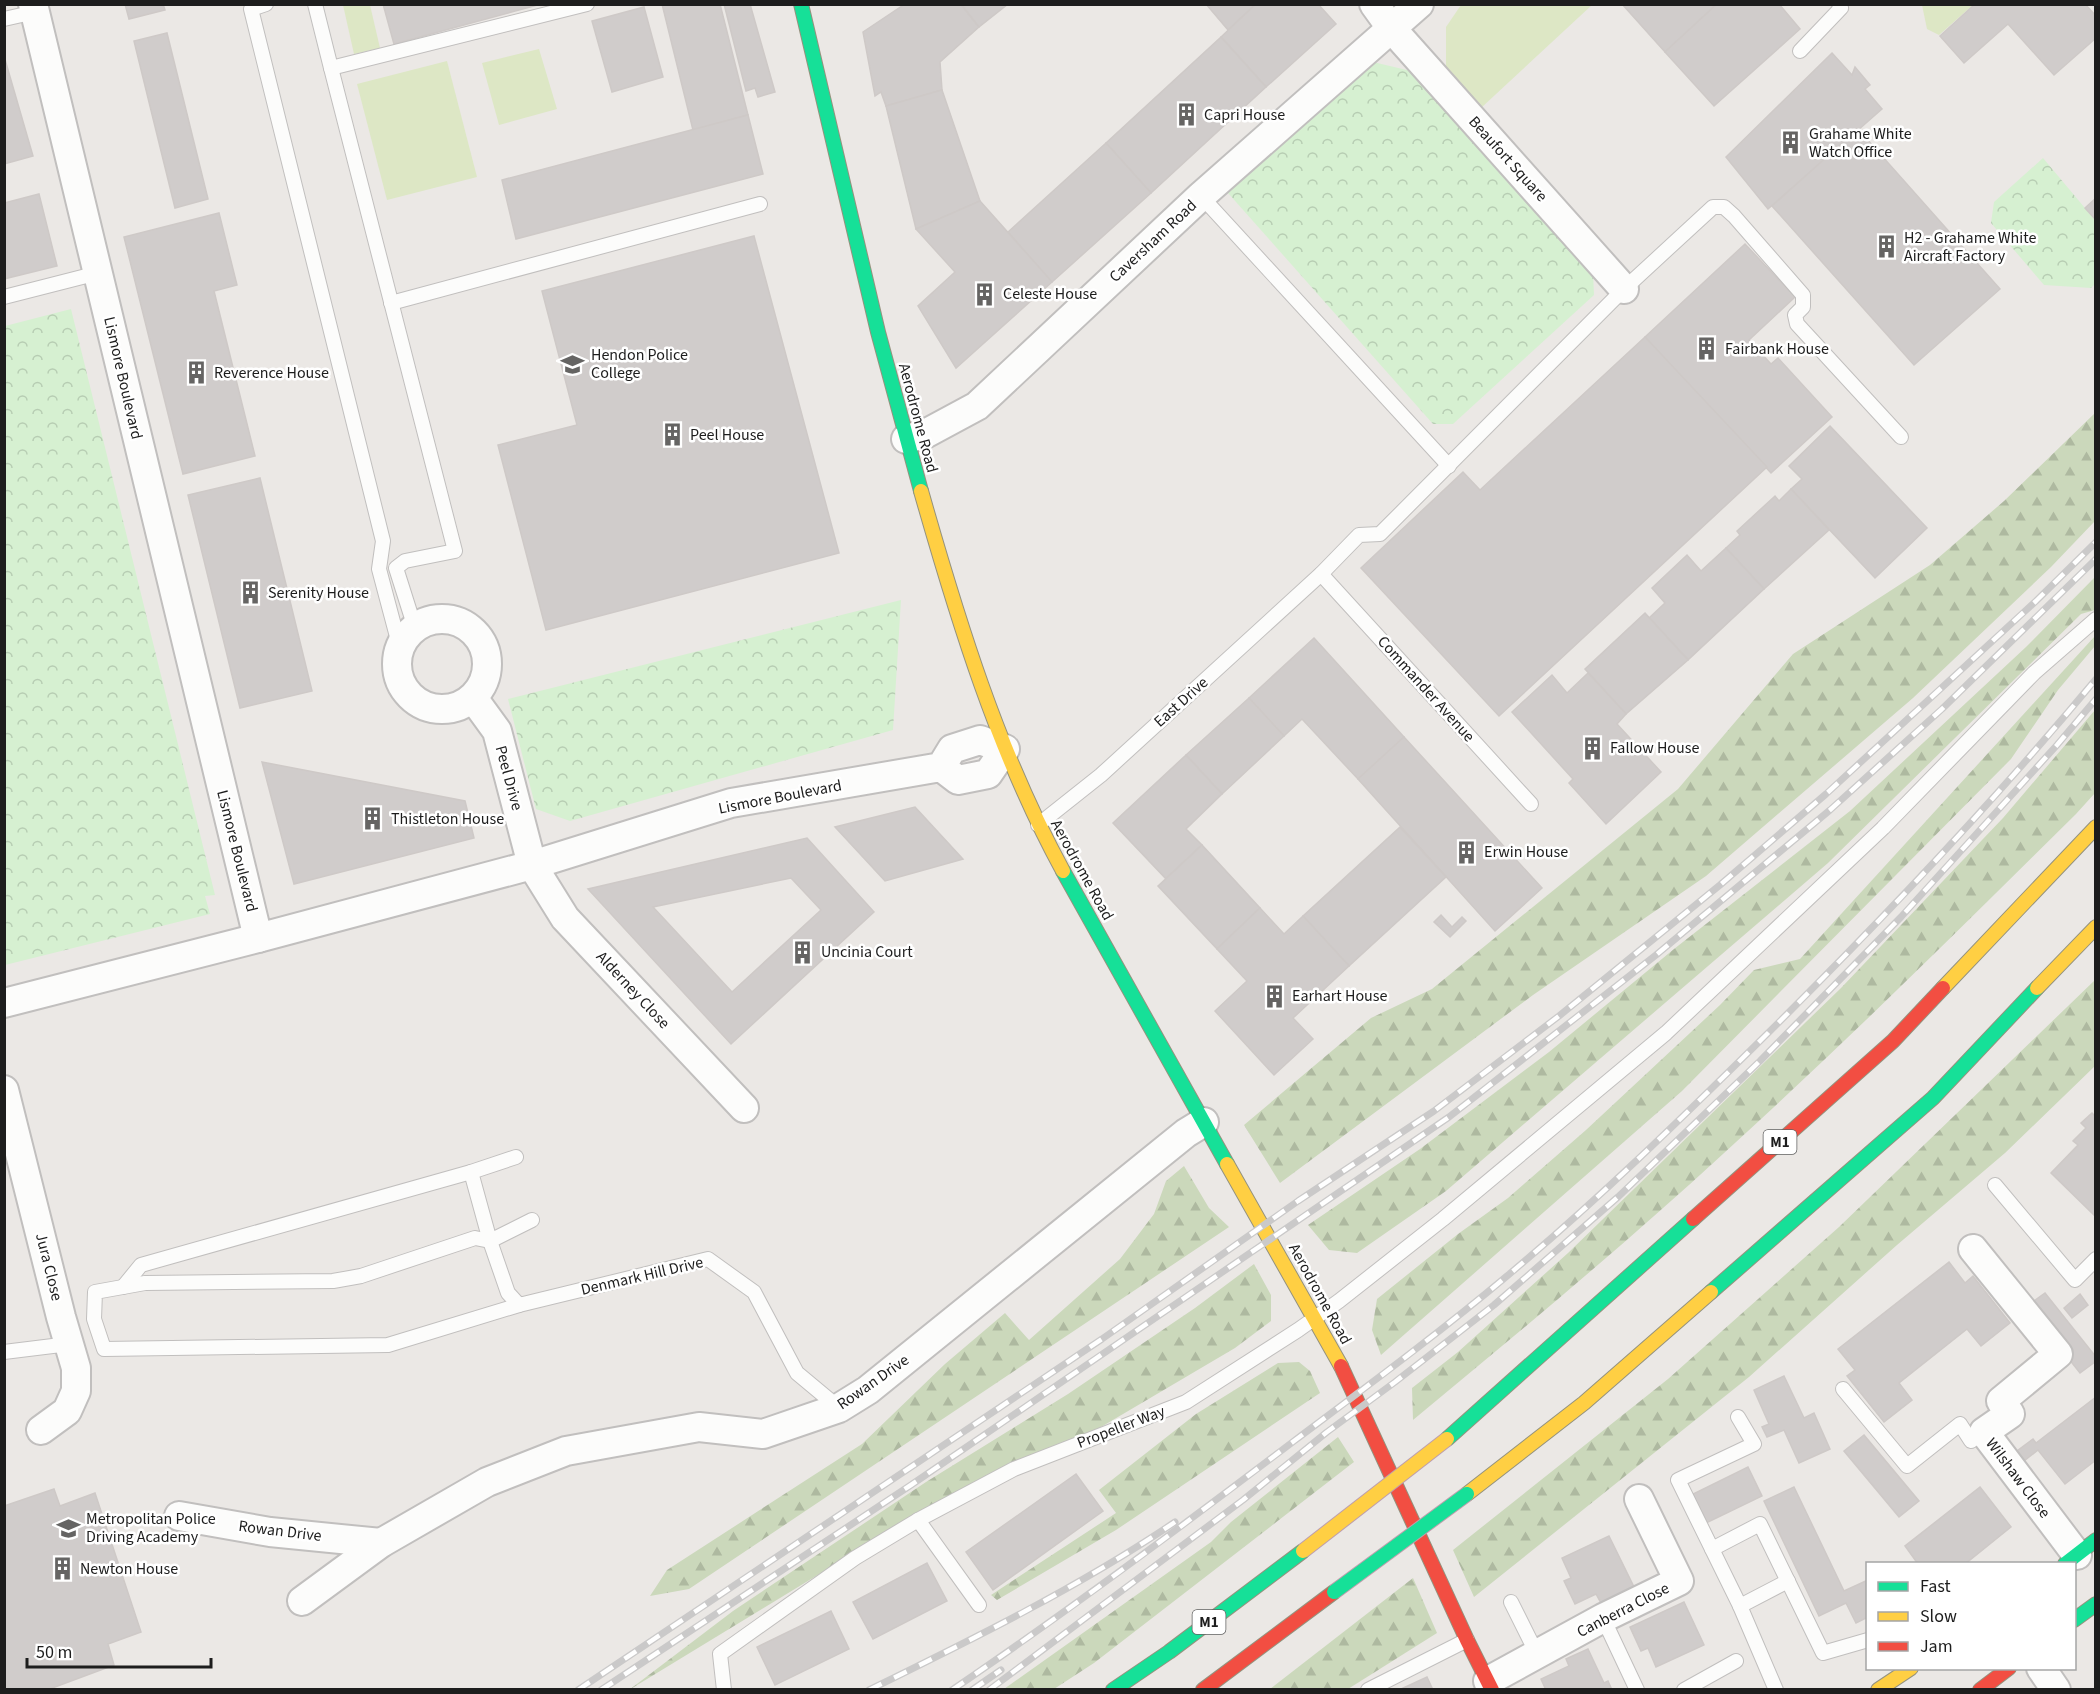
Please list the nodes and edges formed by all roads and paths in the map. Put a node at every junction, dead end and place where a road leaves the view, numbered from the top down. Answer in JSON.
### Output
{"nodes":[{"id":1,"x":266,"y":4,"type":"edge"},
{"id":2,"x":315,"y":4,"type":"edge"},
{"id":3,"x":587,"y":4,"type":"edge"},
{"id":4,"x":801,"y":4,"type":"edge"},
{"id":5,"x":1374,"y":4,"type":"edge"},
{"id":6,"x":1419,"y":4,"type":"edge"},
{"id":7,"x":1839,"y":4,"type":"edge"},
{"id":8,"x":34,"y":8,"type":"edge"},
{"id":9,"x":4,"y":19,"type":"edge"},
{"id":10,"x":1392,"y":29,"type":"junction"},
{"id":11,"x":1800,"y":51,"type":"dead end"},
{"id":12,"x":331,"y":68,"type":"junction"},
{"id":13,"x":1201,"y":196,"type":"junction"},
{"id":14,"x":760,"y":204,"type":"dead end"},
{"id":15,"x":98,"y":273,"type":"junction"},
{"id":16,"x":1624,"y":289,"type":"junction"},
{"id":17,"x":4,"y":297,"type":"edge"},
{"id":18,"x":391,"y":303,"type":"junction"},
{"id":19,"x":1901,"y":437,"type":"dead end"},
{"id":20,"x":906,"y":439,"type":"junction"},
{"id":21,"x":1449,"y":466,"type":"junction"},
{"id":22,"x":1321,"y":574,"type":"junction"},
{"id":23,"x":2096,"y":619,"type":"edge"},
{"id":24,"x":407,"y":638,"type":"junction"},
{"id":25,"x":473,"y":698,"type":"junction"},
{"id":26,"x":1005,"y":749,"type":"junction"},
{"id":27,"x":1531,"y":804,"type":"dead end"},
{"id":28,"x":1038,"y":825,"type":"junction"},
{"id":29,"x":2096,"y":827,"type":"edge"},
{"id":30,"x":532,"y":865,"type":"junction"},
{"id":31,"x":2096,"y":927,"type":"edge"},
{"id":32,"x":258,"y":938,"type":"junction"},
{"id":33,"x":4,"y":1004,"type":"edge"},
{"id":34,"x":4,"y":1090,"type":"edge"},
{"id":35,"x":744,"y":1108,"type":"dead end"},
{"id":36,"x":1204,"y":1122,"type":"junction"},
{"id":37,"x":516,"y":1157,"type":"dead end"},
{"id":38,"x":471,"y":1172,"type":"junction"},
{"id":39,"x":1995,"y":1185,"type":"dead end"},
{"id":40,"x":532,"y":1220,"type":"dead end"},
{"id":41,"x":490,"y":1241,"type":"junction"},
{"id":42,"x":1973,"y":1249,"type":"dead end"},
{"id":43,"x":2096,"y":1259,"type":"edge"},
{"id":44,"x":123,"y":1287,"type":"junction"},
{"id":45,"x":519,"y":1305,"type":"junction"},
{"id":46,"x":1315,"y":1318,"type":"junction"},
{"id":47,"x":69,"y":1344,"type":"junction"},
{"id":48,"x":4,"y":1352,"type":"edge"},
{"id":49,"x":1843,"y":1389,"type":"dead end"},
{"id":50,"x":839,"y":1408,"type":"junction"},
{"id":51,"x":1738,"y":1417,"type":"dead end"},
{"id":52,"x":41,"y":1430,"type":"dead end"},
{"id":53,"x":1984,"y":1432,"type":"junction"},
{"id":54,"x":1639,"y":1499,"type":"dead end"},
{"id":55,"x":179,"y":1516,"type":"dead end"},
{"id":56,"x":918,"y":1520,"type":"junction"},
{"id":57,"x":381,"y":1543,"type":"junction"},
{"id":58,"x":1712,"y":1549,"type":"junction"},
{"id":59,"x":2079,"y":1553,"type":"edge"},
{"id":60,"x":1788,"y":1581,"type":"junction"},
{"id":61,"x":302,"y":1601,"type":"dead end"},
{"id":62,"x":1511,"y":1602,"type":"dead end"},
{"id":63,"x":2096,"y":1604,"type":"edge"},
{"id":64,"x":979,"y":1605,"type":"dead end"},
{"id":65,"x":1740,"y":1606,"type":"junction"},
{"id":66,"x":1603,"y":1618,"type":"junction"},
{"id":67,"x":2076,"y":1619,"type":"edge"},
{"id":68,"x":1467,"y":1640,"type":"junction"},
{"id":69,"x":1866,"y":1641,"type":"edge"},
{"id":70,"x":1538,"y":1656,"type":"junction"},
{"id":71,"x":1736,"y":1661,"type":"dead end"},
{"id":72,"x":1904,"y":1670,"type":"edge"},
{"id":73,"x":2006,"y":1670,"type":"edge"},
{"id":74,"x":1490,"y":1685,"type":"edge"},
{"id":75,"x":724,"y":1689,"type":"edge"},
{"id":76,"x":1113,"y":1689,"type":"edge"},
{"id":77,"x":1203,"y":1689,"type":"edge"},
{"id":78,"x":1368,"y":1689,"type":"edge"},
{"id":79,"x":1637,"y":1689,"type":"edge"},
{"id":80,"x":1684,"y":1689,"type":"edge"},
{"id":81,"x":1776,"y":1689,"type":"edge"},
{"id":82,"x":1878,"y":1689,"type":"edge"},
{"id":83,"x":1980,"y":1689,"type":"edge"}],
"edges":[{"from":1,"to":24,"type":"lane"},
{"from":2,"to":12,"type":"lane"},
{"from":3,"to":12,"type":"lane"},
{"from":4,"to":20,"type":"main road","name":"Aerodrome Road"},
{"from":5,"to":10,"type":"street","name":"Beaufort Square"},
{"from":6,"to":10,"type":"street","name":"Caversham Road"},
{"from":7,"to":11,"type":"lane"},
{"from":8,"to":9,"type":"lane"},
{"from":8,"to":15,"type":"street","name":"Lismore Boulevard"},
{"from":10,"to":13,"type":"street","name":"Caversham Road"},
{"from":10,"to":16,"type":"street","name":"Beaufort Square"},
{"from":12,"to":18,"type":"lane"},
{"from":13,"to":20,"type":"street","name":"Caversham Road"},
{"from":13,"to":21,"type":"lane"},
{"from":14,"to":18,"type":"lane"},
{"from":15,"to":17,"type":"lane"},
{"from":15,"to":32,"type":"street","name":"Lismore Boulevard"},
{"from":16,"to":19,"type":"lane","name":"East Drive"},
{"from":16,"to":21,"type":"lane","name":"East Drive"},
{"from":18,"to":24,"type":"lane"},
{"from":20,"to":26,"type":"main road","name":"Aerodrome Road"},
{"from":21,"to":22,"type":"lane","name":"East Drive"},
{"from":22,"to":27,"type":"lane","name":"Commander Avenue"},
{"from":22,"to":28,"type":"lane","name":"East Drive"},
{"from":23,"to":46,"type":"lane","name":"Propeller Way"},
{"from":24,"to":25,"type":"street"},
{"from":24,"to":25,"type":"street"},
{"from":25,"to":30,"type":"street","name":"Peel Drive"},
{"from":26,"to":28,"type":"main road","name":"Aerodrome Road"},
{"from":26,"to":30,"type":"street","name":"Lismore Boulevard"},
{"from":28,"to":36,"type":"main road","name":"Aerodrome Road"},
{"from":29,"to":76,"type":"main road","number":"M1","bridge":true},
{"from":30,"to":32,"type":"street","name":"Lismore Boulevard"},
{"from":30,"to":35,"type":"street","name":"Alderney Close"},
{"from":31,"to":77,"type":"main road","bridge":true},
{"from":32,"to":33,"type":"street"},
{"from":34,"to":47,"type":"street","name":"Jura Close"},
{"from":36,"to":46,"type":"main road","name":"Aerodrome Road"},
{"from":36,"to":50,"type":"street","name":"Rowan Drive"},
{"from":37,"to":38,"type":"lane"},
{"from":38,"to":41,"type":"lane"},
{"from":38,"to":44,"type":"lane"},
{"from":39,"to":43,"type":"lane"},
{"from":40,"to":41,"type":"lane"},
{"from":41,"to":44,"type":"lane"},
{"from":41,"to":45,"type":"lane"},
{"from":42,"to":53,"type":"street","name":"Wilshaw Close"},
{"from":44,"to":45,"type":"lane","name":"Denmark Hill Drive"},
{"from":45,"to":50,"type":"lane","name":"Denmark Hill Drive"},
{"from":46,"to":56,"type":"lane","name":"Propeller Way"},
{"from":46,"to":68,"type":"main road","name":"Aerodrome Road"},
{"from":47,"to":48,"type":"lane"},
{"from":47,"to":52,"type":"street","name":"Jura Close"},
{"from":49,"to":53,"type":"lane"},
{"from":50,"to":57,"type":"street","name":"Rowan Drive"},
{"from":51,"to":58,"type":"lane"},
{"from":53,"to":59,"type":"street","name":"Wilshaw Close"},
{"from":54,"to":66,"type":"street","name":"Canberra Close"},
{"from":55,"to":57,"type":"street","name":"Rowan Drive"},
{"from":56,"to":64,"type":"lane"},
{"from":56,"to":75,"type":"lane","name":"Propeller Way"},
{"from":57,"to":61,"type":"street","name":"Rowan Drive"},
{"from":58,"to":60,"type":"lane"},
{"from":58,"to":65,"type":"lane"},
{"from":60,"to":65,"type":"lane"},
{"from":60,"to":69,"type":"lane"},
{"from":62,"to":70,"type":"lane"},
{"from":63,"to":67,"type":"main road"},
{"from":65,"to":81,"type":"lane"},
{"from":66,"to":70,"type":"street","name":"Canberra Close"},
{"from":66,"to":79,"type":"lane"},
{"from":68,"to":74,"type":"main road","name":"Aerodrome Road"},
{"from":68,"to":78,"type":"lane"},
{"from":70,"to":74,"type":"street","name":"Canberra Close"},
{"from":71,"to":80,"type":"lane"},
{"from":72,"to":82,"type":"main road"},
{"from":73,"to":83,"type":"main road"}]}
